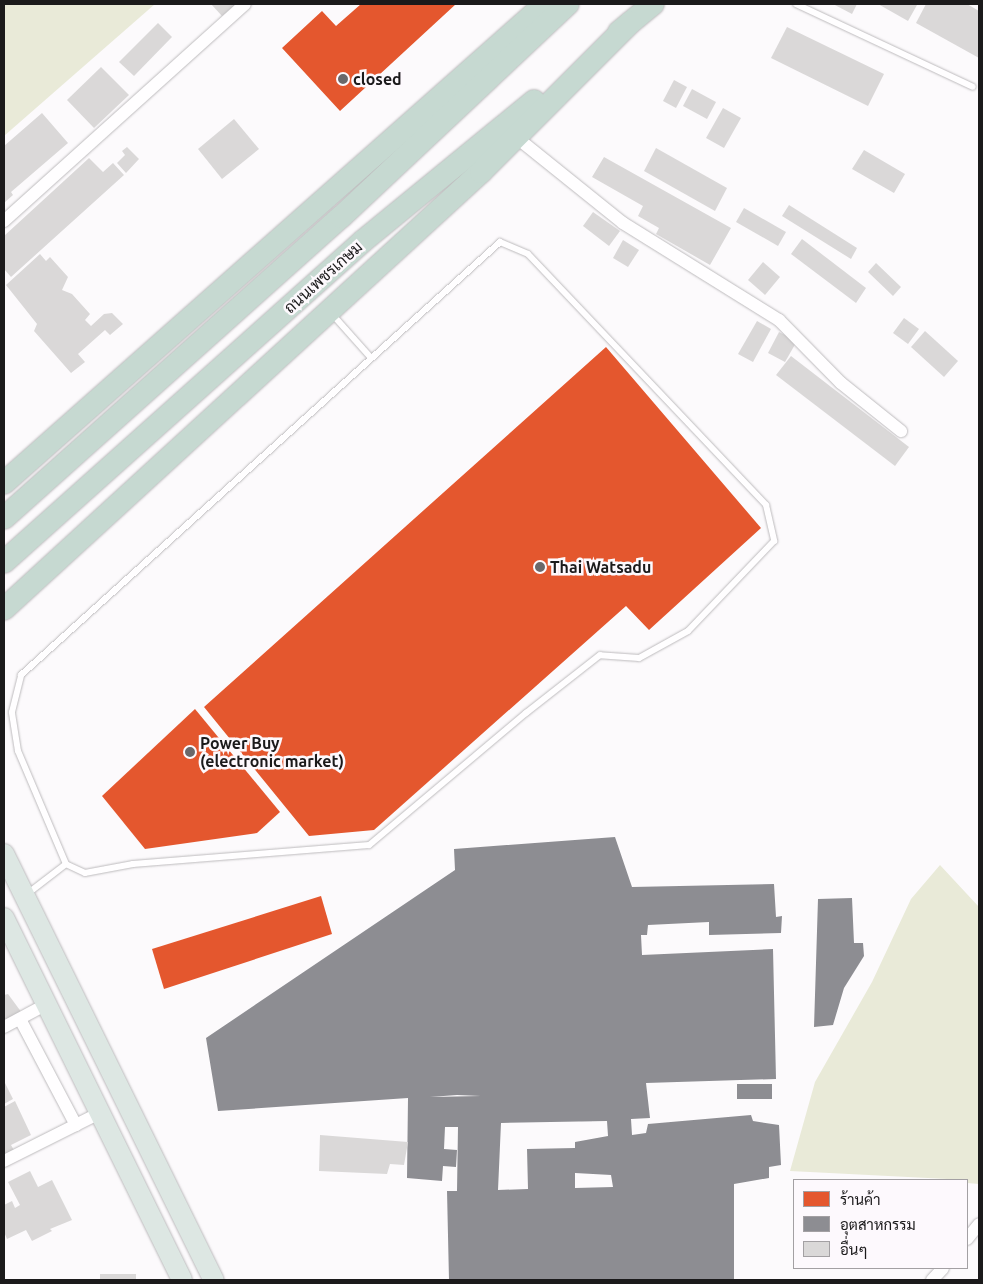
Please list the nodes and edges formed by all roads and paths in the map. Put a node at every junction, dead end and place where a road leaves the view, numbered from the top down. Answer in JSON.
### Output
{"nodes":[{"id":1,"x":245,"y":4,"type":"edge"},
{"id":2,"x":545,"y":4,"type":"edge"},
{"id":3,"x":568,"y":4,"type":"edge"},
{"id":4,"x":653,"y":4,"type":"edge"},
{"id":5,"x":796,"y":4,"type":"edge"},
{"id":6,"x":630,"y":23,"type":"junction"},
{"id":7,"x":973,"y":87,"type":"dead end"},
{"id":8,"x":516,"y":137,"type":"junction"},
{"id":9,"x":4,"y":221,"type":"edge"},
{"id":10,"x":329,"y":311,"type":"junction"},
{"id":11,"x":371,"y":358,"type":"junction"},
{"id":12,"x":901,"y":431,"type":"dead end"},
{"id":13,"x":46,"y":444,"type":"junction"},
{"id":14,"x":4,"y":474,"type":"edge"},
{"id":15,"x":4,"y":483,"type":"edge"},
{"id":16,"x":4,"y":518,"type":"edge"},
{"id":17,"x":4,"y":562,"type":"edge"},
{"id":18,"x":32,"y":584,"type":"junction"},
{"id":19,"x":4,"y":609,"type":"edge"},
{"id":20,"x":4,"y":622,"type":"edge"},
{"id":21,"x":4,"y":854,"type":"edge"},
{"id":22,"x":66,"y":864,"type":"junction"},
{"id":23,"x":24,"y":896,"type":"junction"},
{"id":24,"x":4,"y":918,"type":"edge"},
{"id":25,"x":45,"y":1005,"type":"junction"},
{"id":26,"x":20,"y":1019,"type":"junction"},
{"id":27,"x":4,"y":1027,"type":"edge"},
{"id":28,"x":98,"y":1114,"type":"junction"},
{"id":29,"x":76,"y":1125,"type":"junction"},
{"id":30,"x":4,"y":1161,"type":"edge"},
{"id":31,"x":979,"y":1224,"type":"edge"},
{"id":32,"x":968,"y":1238,"type":"edge"},
{"id":33,"x":942,"y":1269,"type":"edge"},
{"id":34,"x":182,"y":1280,"type":"edge"},
{"id":35,"x":214,"y":1280,"type":"edge"},
{"id":36,"x":932,"y":1280,"type":"edge"}],
"edges":[{"from":1,"to":9,"type":"street"},
{"from":2,"to":13,"type":"highway"},
{"from":3,"to":16,"type":"highway","name":"ถนนเพชรเกษม"},
{"from":4,"to":6,"type":"highway","name":"ถนนเพชรเกษม"},
{"from":5,"to":7,"type":"lane"},
{"from":6,"to":8,"type":"highway"},
{"from":6,"to":17,"type":"highway","name":"ถนนเพชรเกษม"},
{"from":8,"to":10,"type":"highway"},
{"from":8,"to":12,"type":"street"},
{"from":10,"to":11,"type":"lane"},
{"from":10,"to":18,"type":"highway"},
{"from":11,"to":22,"type":"lane"},
{"from":11,"to":22,"type":"lane"},
{"from":13,"to":14,"type":"main road"},
{"from":13,"to":15,"type":"highway"},
{"from":18,"to":19,"type":"highway"},
{"from":18,"to":20,"type":"main road"},
{"from":21,"to":23,"type":"main road"},
{"from":22,"to":23,"type":"lane"},
{"from":23,"to":35,"type":"main road"},
{"from":24,"to":25,"type":"main road"},
{"from":25,"to":26,"type":"street"},
{"from":25,"to":28,"type":"main road"},
{"from":26,"to":27,"type":"street"},
{"from":26,"to":29,"type":"street"},
{"from":28,"to":29,"type":"street"},
{"from":28,"to":34,"type":"main road"},
{"from":29,"to":30,"type":"street"},
{"from":31,"to":32,"type":"street"},
{"from":33,"to":36,"type":"street"}]}
